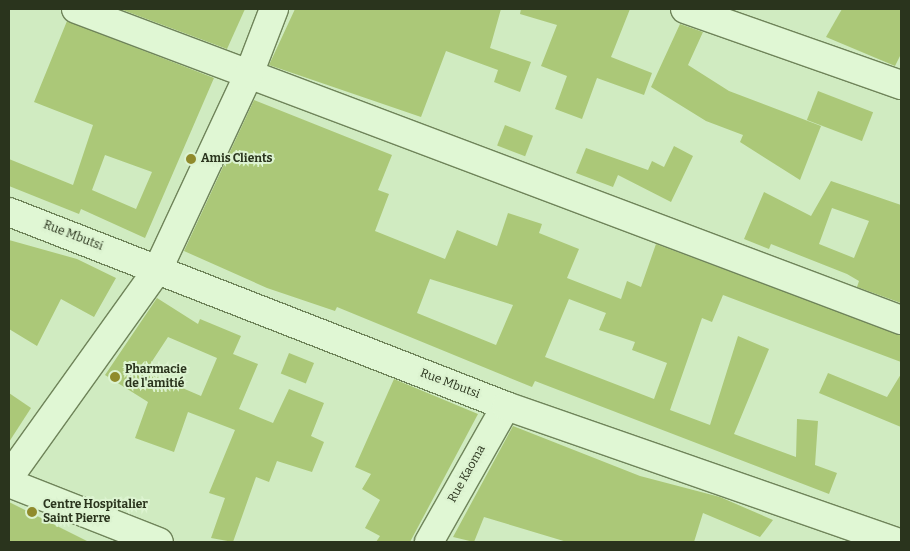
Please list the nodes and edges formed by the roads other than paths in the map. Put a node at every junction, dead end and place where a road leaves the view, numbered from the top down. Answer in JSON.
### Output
{"nodes":[{"id":1,"x":76,"y":9,"type":"edge"},
{"id":2,"x":274,"y":9,"type":"edge"},
{"id":3,"x":685,"y":9,"type":"edge"},
{"id":4,"x":249,"y":74,"type":"junction"},
{"id":5,"x":901,"y":86,"type":"edge"},
{"id":6,"x":9,"y":212,"type":"edge"},
{"id":7,"x":158,"y":269,"type":"junction"},
{"id":8,"x":901,"y":320,"type":"edge"},
{"id":9,"x":506,"y":406,"type":"junction"},
{"id":10,"x":9,"y":477,"type":"edge"},
{"id":11,"x":9,"y":483,"type":"edge"},
{"id":12,"x":159,"y":542,"type":"edge"},
{"id":13,"x":429,"y":542,"type":"edge"},
{"id":14,"x":896,"y":542,"type":"edge"}],
"edges":[{"from":1,"to":4,"type":"street"},
{"from":2,"to":4,"type":"street"},
{"from":3,"to":5,"type":"street"},
{"from":4,"to":7,"type":"street"},
{"from":4,"to":8,"type":"street"},
{"from":6,"to":7,"type":"street","name":"Rue Mbutsi"},
{"from":7,"to":9,"type":"street","name":"Rue Mbutsi"},
{"from":7,"to":10,"type":"street"},
{"from":9,"to":13,"type":"street","name":"Rue Kaoma"},
{"from":9,"to":14,"type":"street","name":"Rue Mbutsi"},
{"from":11,"to":12,"type":"street"}]}
